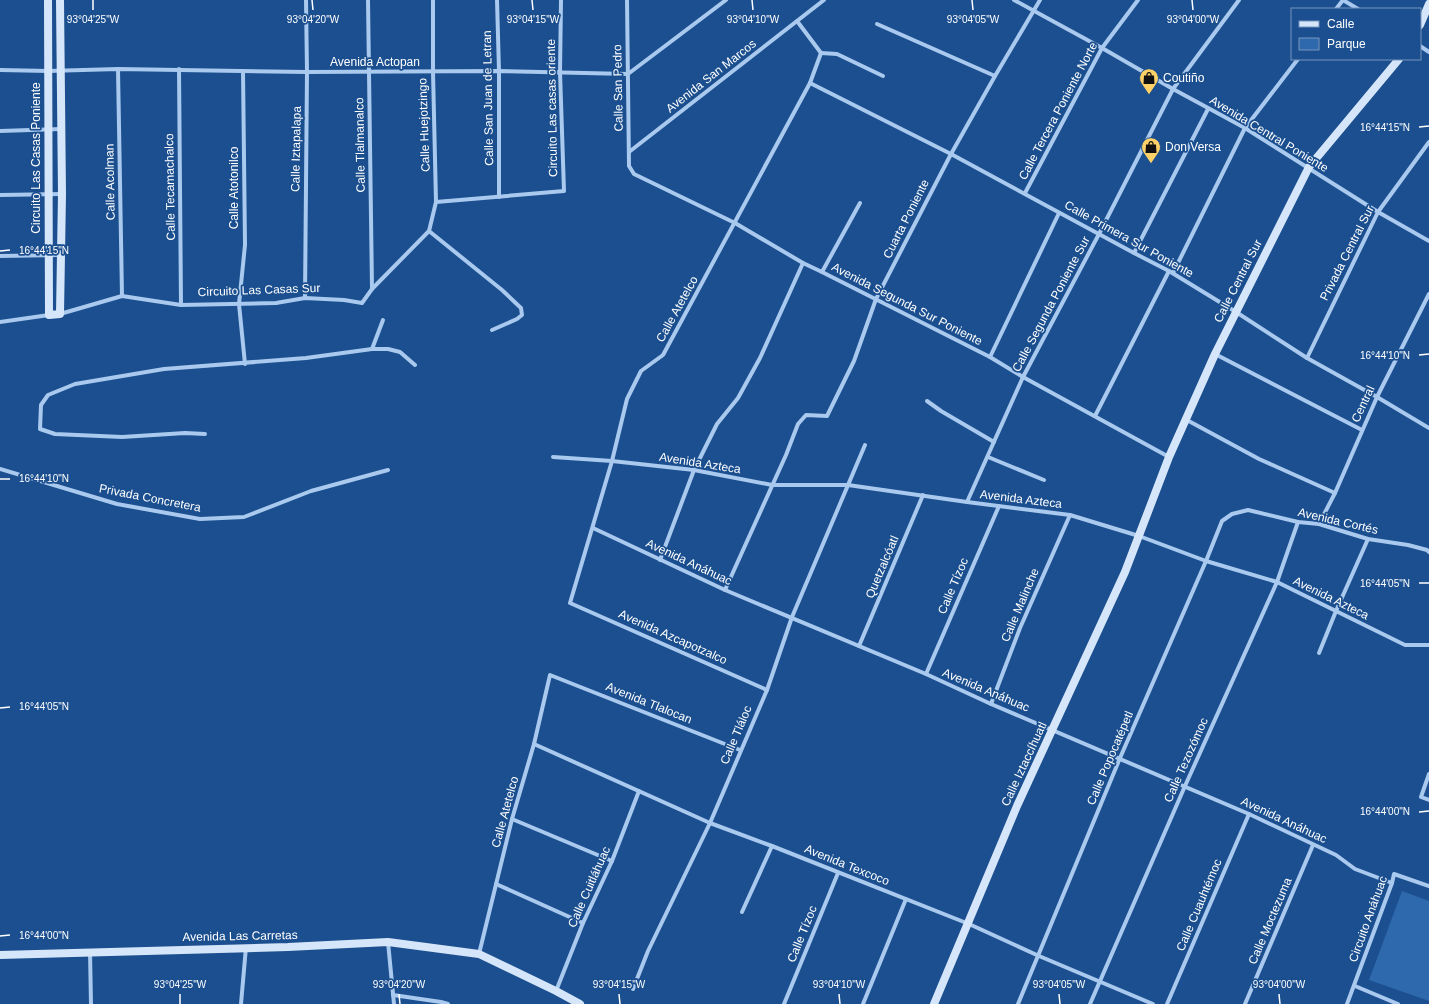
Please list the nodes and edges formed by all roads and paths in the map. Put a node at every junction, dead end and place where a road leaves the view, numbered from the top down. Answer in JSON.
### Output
{"nodes":[{"id":1,"x":48,"y":0,"type":"edge"},
{"id":2,"x":60,"y":0,"type":"edge"},
{"id":3,"x":306,"y":0,"type":"edge"},
{"id":4,"x":368,"y":0,"type":"edge"},
{"id":5,"x":433,"y":0,"type":"edge"},
{"id":6,"x":497,"y":0,"type":"edge"},
{"id":7,"x":561,"y":0,"type":"edge"},
{"id":8,"x":627,"y":0,"type":"edge"},
{"id":9,"x":726,"y":0,"type":"edge"},
{"id":10,"x":824,"y":0,"type":"edge"},
{"id":11,"x":1014,"y":0,"type":"edge"},
{"id":12,"x":1040,"y":0,"type":"edge"},
{"id":13,"x":1138,"y":0,"type":"edge"},
{"id":14,"x":1239,"y":0,"type":"edge"},
{"id":15,"x":1343,"y":0,"type":"edge"},
{"id":16,"x":1429,"y":4,"type":"edge"},
{"id":17,"x":1337,"y":8,"type":"edge"},
{"id":18,"x":1356,"y":8,"type":"edge"},
{"id":19,"x":1034,"y":10,"type":"junction"},
{"id":20,"x":797,"y":21,"type":"junction"},
{"id":21,"x":1421,"y":23,"type":"edge"},
{"id":22,"x":877,"y":24,"type":"dead end"},
{"id":23,"x":1102,"y":48,"type":"junction"},
{"id":24,"x":821,"y":53,"type":"junction"},
{"id":25,"x":1297,"y":60,"type":"edge"},
{"id":26,"x":1398,"y":60,"type":"edge"},
{"id":27,"x":118,"y":69,"type":"junction"},
{"id":28,"x":179,"y":69,"type":"junction"},
{"id":29,"x":0,"y":70,"type":"edge"},
{"id":30,"x":61,"y":70,"type":"junction"},
{"id":31,"x":48,"y":71,"type":"junction"},
{"id":32,"x":243,"y":71,"type":"junction"},
{"id":33,"x":499,"y":71,"type":"junction"},
{"id":34,"x":307,"y":72,"type":"junction"},
{"id":35,"x":369,"y":72,"type":"junction"},
{"id":36,"x":432,"y":72,"type":"junction"},
{"id":37,"x":560,"y":72,"type":"junction"},
{"id":38,"x":628,"y":74,"type":"junction"},
{"id":39,"x":883,"y":76,"type":"dead end"},
{"id":40,"x":995,"y":76,"type":"junction"},
{"id":41,"x":810,"y":83,"type":"junction"},
{"id":42,"x":1172,"y":89,"type":"junction"},
{"id":43,"x":1208,"y":109,"type":"junction"},
{"id":44,"x":1245,"y":128,"type":"junction"},
{"id":45,"x":61,"y":129,"type":"junction"},
{"id":46,"x":49,"y":130,"type":"junction"},
{"id":47,"x":0,"y":131,"type":"edge"},
{"id":48,"x":1429,"y":142,"type":"edge"},
{"id":49,"x":629,"y":152,"type":"junction"},
{"id":50,"x":951,"y":154,"type":"junction"},
{"id":51,"x":1309,"y":167,"type":"junction"},
{"id":52,"x":634,"y":174,"type":"joint"},
{"id":53,"x":1025,"y":193,"type":"junction"},
{"id":54,"x":49,"y":194,"type":"junction"},
{"id":55,"x":62,"y":194,"type":"junction"},
{"id":56,"x":0,"y":195,"type":"edge"},
{"id":57,"x":499,"y":197,"type":"junction"},
{"id":58,"x":436,"y":202,"type":"junction"},
{"id":59,"x":860,"y":203,"type":"dead end"},
{"id":60,"x":1378,"y":212,"type":"junction"},
{"id":61,"x":1059,"y":213,"type":"junction"},
{"id":62,"x":735,"y":223,"type":"junction"},
{"id":63,"x":429,"y":231,"type":"junction"},
{"id":64,"x":1099,"y":234,"type":"junction"},
{"id":65,"x":1429,"y":242,"type":"edge"},
{"id":66,"x":1134,"y":253,"type":"junction"},
{"id":67,"x":60,"y":255,"type":"junction"},
{"id":68,"x":0,"y":256,"type":"edge"},
{"id":69,"x":48,"y":256,"type":"junction"},
{"id":70,"x":803,"y":264,"type":"junction"},
{"id":71,"x":822,"y":272,"type":"junction"},
{"id":72,"x":1171,"y":272,"type":"junction"},
{"id":73,"x":372,"y":289,"type":"junction"},
{"id":74,"x":1429,"y":294,"type":"edge"},
{"id":75,"x":122,"y":296,"type":"junction"},
{"id":76,"x":305,"y":298,"type":"junction"},
{"id":77,"x":876,"y":299,"type":"junction"},
{"id":78,"x":239,"y":304,"type":"junction"},
{"id":79,"x":181,"y":305,"type":"junction"},
{"id":80,"x":1236,"y":312,"type":"junction"},
{"id":81,"x":60,"y":314,"type":"junction"},
{"id":82,"x":49,"y":315,"type":"junction"},
{"id":83,"x":383,"y":320,"type":"dead end"},
{"id":84,"x":0,"y":322,"type":"edge"},
{"id":85,"x":492,"y":330,"type":"dead end"},
{"id":86,"x":372,"y":350,"type":"junction"},
{"id":87,"x":1215,"y":354,"type":"junction"},
{"id":88,"x":990,"y":357,"type":"junction"},
{"id":89,"x":1306,"y":358,"type":"junction"},
{"id":90,"x":245,"y":364,"type":"junction"},
{"id":91,"x":415,"y":365,"type":"dead end"},
{"id":92,"x":1023,"y":377,"type":"junction"},
{"id":93,"x":1377,"y":397,"type":"junction"},
{"id":94,"x":927,"y":401,"type":"dead end"},
{"id":95,"x":1095,"y":416,"type":"junction"},
{"id":96,"x":1185,"y":419,"type":"junction"},
{"id":97,"x":1429,"y":428,"type":"edge"},
{"id":98,"x":1362,"y":430,"type":"junction"},
{"id":99,"x":205,"y":434,"type":"dead end"},
{"id":100,"x":994,"y":442,"type":"junction"},
{"id":101,"x":865,"y":445,"type":"dead end"},
{"id":102,"x":553,"y":457,"type":"dead end"},
{"id":103,"x":988,"y":457,"type":"junction"},
{"id":104,"x":1169,"y":457,"type":"junction"},
{"id":105,"x":612,"y":461,"type":"junction"},
{"id":106,"x":0,"y":469,"type":"edge"},
{"id":107,"x":388,"y":470,"type":"dead end"},
{"id":108,"x":694,"y":470,"type":"junction"},
{"id":109,"x":1044,"y":480,"type":"dead end"},
{"id":110,"x":772,"y":485,"type":"junction"},
{"id":111,"x":848,"y":485,"type":"junction"},
{"id":112,"x":1335,"y":493,"type":"junction"},
{"id":113,"x":923,"y":495,"type":"junction"},
{"id":114,"x":967,"y":502,"type":"junction"},
{"id":115,"x":999,"y":506,"type":"junction"},
{"id":116,"x":1070,"y":515,"type":"junction"},
{"id":117,"x":1222,"y":521,"type":"joint"},
{"id":118,"x":1298,"y":522,"type":"junction"},
{"id":119,"x":1320,"y":524,"type":"junction"},
{"id":120,"x":593,"y":528,"type":"junction"},
{"id":121,"x":1139,"y":536,"type":"junction"},
{"id":122,"x":1368,"y":539,"type":"junction"},
{"id":123,"x":1429,"y":552,"type":"edge"},
{"id":124,"x":660,"y":560,"type":"junction"},
{"id":125,"x":1206,"y":561,"type":"junction"},
{"id":126,"x":1277,"y":582,"type":"junction"},
{"id":127,"x":725,"y":590,"type":"junction"},
{"id":128,"x":570,"y":603,"type":"joint"},
{"id":129,"x":1336,"y":611,"type":"junction"},
{"id":130,"x":792,"y":617,"type":"junction"},
{"id":131,"x":1429,"y":645,"type":"edge"},
{"id":132,"x":859,"y":646,"type":"junction"},
{"id":133,"x":1319,"y":653,"type":"dead end"},
{"id":134,"x":926,"y":674,"type":"junction"},
{"id":135,"x":550,"y":675,"type":"joint"},
{"id":136,"x":766,"y":690,"type":"junction"},
{"id":137,"x":992,"y":704,"type":"junction"},
{"id":138,"x":1053,"y":730,"type":"junction"},
{"id":139,"x":534,"y":744,"type":"junction"},
{"id":140,"x":740,"y":750,"type":"junction"},
{"id":141,"x":1120,"y":758,"type":"junction"},
{"id":142,"x":1429,"y":774,"type":"edge"},
{"id":143,"x":1185,"y":786,"type":"junction"},
{"id":144,"x":639,"y":791,"type":"junction"},
{"id":145,"x":1429,"y":800,"type":"edge"},
{"id":146,"x":1249,"y":814,"type":"junction"},
{"id":147,"x":512,"y":819,"type":"junction"},
{"id":148,"x":710,"y":823,"type":"junction"},
{"id":149,"x":1313,"y":845,"type":"junction"},
{"id":150,"x":772,"y":846,"type":"junction"},
{"id":151,"x":612,"y":861,"type":"junction"},
{"id":152,"x":838,"y":873,"type":"junction"},
{"id":153,"x":1392,"y":883,"type":"junction"},
{"id":154,"x":496,"y":884,"type":"junction"},
{"id":155,"x":1429,"y":886,"type":"edge"},
{"id":156,"x":906,"y":899,"type":"junction"},
{"id":157,"x":742,"y":912,"type":"dead end"},
{"id":158,"x":583,"y":923,"type":"junction"},
{"id":159,"x":969,"y":924,"type":"junction"},
{"id":160,"x":388,"y":942,"type":"junction"},
{"id":161,"x":246,"y":947,"type":"junction"},
{"id":162,"x":90,"y":952,"type":"junction"},
{"id":163,"x":479,"y":954,"type":"junction"},
{"id":164,"x":0,"y":955,"type":"edge"},
{"id":165,"x":1039,"y":956,"type":"junction"},
{"id":166,"x":1100,"y":982,"type":"junction"},
{"id":167,"x":1354,"y":986,"type":"junction"},
{"id":168,"x":633,"y":989,"type":"dead end"},
{"id":169,"x":556,"y":991,"type":"junction"},
{"id":170,"x":393,"y":995,"type":"junction"},
{"id":171,"x":91,"y":1004,"type":"edge"},
{"id":172,"x":240,"y":1004,"type":"edge"},
{"id":173,"x":394,"y":1004,"type":"edge"},
{"id":174,"x":448,"y":1004,"type":"edge"},
{"id":175,"x":580,"y":1004,"type":"edge"},
{"id":176,"x":784,"y":1004,"type":"edge"},
{"id":177,"x":862,"y":1004,"type":"edge"},
{"id":178,"x":934,"y":1004,"type":"edge"},
{"id":179,"x":1018,"y":1004,"type":"edge"},
{"id":180,"x":1090,"y":1004,"type":"edge"},
{"id":181,"x":1153,"y":1004,"type":"edge"},
{"id":182,"x":1167,"y":1004,"type":"edge"},
{"id":183,"x":1245,"y":1004,"type":"edge"},
{"id":184,"x":1348,"y":1004,"type":"edge"},
{"id":185,"x":1398,"y":1004,"type":"edge"}],
"edges":[{"from":1,"to":31,"type":"street","name":"Circuito Las Casas Poniente"},
{"from":2,"to":30,"type":"street","name":"Circuito Las Casas Poniente"},
{"from":3,"to":34,"type":"street","name":"Calle Iztapalapa"},
{"from":4,"to":35,"type":"street","name":"Calle Tlalmanalco"},
{"from":5,"to":36,"type":"street","name":"Calle Huejotzingo"},
{"from":6,"to":33,"type":"street","name":"Calle San Juan de Letran"},
{"from":7,"to":37,"type":"street","name":"Circuito Las casas oriente"},
{"from":8,"to":38,"type":"street","name":"Calle San Pedro"},
{"from":9,"to":38,"type":"street"},
{"from":10,"to":20,"type":"street","name":"Avenida San Marcos"},
{"from":11,"to":19,"type":"street","name":"Avenida Central Poniente"},
{"from":12,"to":19,"type":"street","name":"Cuarta Poniente"},
{"from":13,"to":23,"type":"street","name":"Calle Tercera Poniente Norte"},
{"from":14,"to":42,"type":"street","name":"Calle Segunda Poniente Sur"},
{"from":15,"to":17,"type":"street"},
{"from":15,"to":18,"type":"street"},
{"from":16,"to":21,"type":"street"},
{"from":19,"to":23,"type":"street","name":"Avenida Central Poniente"},
{"from":19,"to":40,"type":"street","name":"Cuarta Poniente"},
{"from":20,"to":24,"type":"street"},
{"from":20,"to":49,"type":"street","name":"Avenida San Marcos"},
{"from":22,"to":40,"type":"street"},
{"from":23,"to":42,"type":"street","name":"Avenida Central Poniente"},
{"from":23,"to":53,"type":"street","name":"Calle Tercera Poniente Norte"},
{"from":24,"to":39,"type":"street"},
{"from":24,"to":41,"type":"street","name":"Calle Atetelco"},
{"from":25,"to":44,"type":"street"},
{"from":26,"to":51,"type":"street","name":"Calle Central Sur"},
{"from":27,"to":28,"type":"street","name":"Avenida Actopan"},
{"from":27,"to":30,"type":"street","name":"Avenida Actopan"},
{"from":27,"to":75,"type":"street","name":"Calle Acolman"},
{"from":28,"to":32,"type":"street","name":"Avenida Actopan"},
{"from":28,"to":79,"type":"street","name":"Calle Tecamachalco"},
{"from":29,"to":31,"type":"street","name":"Avenida Actopan"},
{"from":30,"to":31,"type":"street","name":"Avenida Actopan"},
{"from":30,"to":45,"type":"street","name":"Circuito Las Casas Poniente"},
{"from":31,"to":46,"type":"street","name":"Circuito Las Casas Poniente"},
{"from":32,"to":34,"type":"street","name":"Avenida Actopan"},
{"from":32,"to":78,"type":"street","name":"Calle Atotonilco"},
{"from":33,"to":36,"type":"street","name":"Avenida Actopan"},
{"from":33,"to":37,"type":"street","name":"Avenida Actopan"},
{"from":33,"to":57,"type":"street","name":"Calle San Juan de Letran"},
{"from":34,"to":35,"type":"street","name":"Avenida Actopan"},
{"from":34,"to":76,"type":"street","name":"Calle Iztapalapa"},
{"from":35,"to":36,"type":"street","name":"Avenida Actopan"},
{"from":35,"to":73,"type":"street","name":"Calle Tlalmanalco"},
{"from":36,"to":58,"type":"street","name":"Calle Huejotzingo"},
{"from":37,"to":38,"type":"street","name":"Avenida Actopan"},
{"from":37,"to":57,"type":"street","name":"Circuito Las casas oriente"},
{"from":38,"to":49,"type":"street","name":"Calle San Pedro"},
{"from":40,"to":50,"type":"street","name":"Cuarta Poniente"},
{"from":41,"to":50,"type":"street","name":"Calle Primera Sur Poniente"},
{"from":41,"to":62,"type":"street","name":"Calle Atetelco"},
{"from":42,"to":43,"type":"street","name":"Avenida Central Poniente"},
{"from":42,"to":64,"type":"street","name":"Calle Segunda Poniente Sur"},
{"from":43,"to":44,"type":"street","name":"Avenida Central Poniente"},
{"from":43,"to":66,"type":"street"},
{"from":44,"to":51,"type":"street","name":"Avenida Central Poniente"},
{"from":44,"to":72,"type":"street"},
{"from":45,"to":46,"type":"street"},
{"from":45,"to":55,"type":"street","name":"Circuito Las Casas Poniente"},
{"from":46,"to":47,"type":"street"},
{"from":46,"to":54,"type":"street","name":"Circuito Las Casas Poniente"},
{"from":48,"to":60,"type":"street","name":"Privada Central Sur"},
{"from":49,"to":52,"type":"street","name":"Calle San Pedro"},
{"from":50,"to":53,"type":"street","name":"Calle Primera Sur Poniente"},
{"from":50,"to":77,"type":"street","name":"Cuarta Poniente"},
{"from":51,"to":60,"type":"street","name":"Avenida Central Poniente"},
{"from":51,"to":80,"type":"street","name":"Calle Central Sur"},
{"from":52,"to":62,"type":"street","name":"Avenida Segunda Sur Poniente"},
{"from":53,"to":61,"type":"street","name":"Calle Primera Sur Poniente"},
{"from":54,"to":55,"type":"street"},
{"from":54,"to":56,"type":"street"},
{"from":54,"to":69,"type":"street","name":"Circuito Las Casas Poniente"},
{"from":55,"to":67,"type":"street","name":"Circuito Las Casas Poniente"},
{"from":57,"to":58,"type":"street"},
{"from":58,"to":63,"type":"street"},
{"from":59,"to":71,"type":"street"},
{"from":60,"to":65,"type":"street","name":"Avenida Central Poniente"},
{"from":60,"to":89,"type":"street","name":"Privada Central Sur"},
{"from":61,"to":64,"type":"street","name":"Calle Primera Sur Poniente"},
{"from":61,"to":88,"type":"street"},
{"from":62,"to":70,"type":"street","name":"Avenida Segunda Sur Poniente"},
{"from":62,"to":105,"type":"street","name":"Calle Atetelco"},
{"from":63,"to":73,"type":"street","name":"Circuito Las Casas Sur"},
{"from":63,"to":85,"type":"street"},
{"from":64,"to":66,"type":"street","name":"Calle Primera Sur Poniente"},
{"from":64,"to":92,"type":"street","name":"Calle Segunda Poniente Sur"},
{"from":66,"to":72,"type":"street","name":"Calle Primera Sur Poniente"},
{"from":67,"to":69,"type":"street"},
{"from":67,"to":81,"type":"street","name":"Circuito Las Casas Poniente"},
{"from":68,"to":69,"type":"street"},
{"from":69,"to":82,"type":"street","name":"Circuito Las Casas Poniente"},
{"from":70,"to":71,"type":"street","name":"Avenida Segunda Sur Poniente"},
{"from":70,"to":108,"type":"street"},
{"from":71,"to":77,"type":"street","name":"Avenida Segunda Sur Poniente"},
{"from":72,"to":80,"type":"street","name":"Calle Primera Sur Poniente"},
{"from":72,"to":95,"type":"street"},
{"from":73,"to":76,"type":"street","name":"Circuito Las Casas Sur"},
{"from":74,"to":93,"type":"street","name":"Central"},
{"from":75,"to":79,"type":"street","name":"Circuito Las Casas Sur"},
{"from":75,"to":81,"type":"street","name":"Circuito Las Casas Sur"},
{"from":76,"to":78,"type":"street","name":"Circuito Las Casas Sur"},
{"from":77,"to":88,"type":"street","name":"Avenida Segunda Sur Poniente"},
{"from":77,"to":110,"type":"street","name":"Cuarta Poniente"},
{"from":78,"to":79,"type":"street","name":"Circuito Las Casas Sur"},
{"from":78,"to":90,"type":"street","name":"Calle Atotonilco"},
{"from":80,"to":87,"type":"street","name":"Calle Central Sur"},
{"from":80,"to":89,"type":"street","name":"Calle Primera Sur Poniente"},
{"from":81,"to":82,"type":"street","name":"Circuito Las Casas Sur"},
{"from":82,"to":84,"type":"street","name":"Circuito Las Casas Sur"},
{"from":83,"to":86,"type":"street"},
{"from":86,"to":90,"type":"street"},
{"from":86,"to":91,"type":"street"},
{"from":87,"to":96,"type":"street","name":"Calle Central Sur"},
{"from":87,"to":98,"type":"street"},
{"from":88,"to":92,"type":"street","name":"Avenida Segunda Sur Poniente"},
{"from":89,"to":93,"type":"street","name":"Calle Primera Sur Poniente"},
{"from":90,"to":99,"type":"street"},
{"from":92,"to":95,"type":"street","name":"Avenida Segunda Sur Poniente"},
{"from":92,"to":100,"type":"street","name":"Calle Segunda Poniente Sur"},
{"from":93,"to":97,"type":"street","name":"Calle Primera Sur Poniente"},
{"from":93,"to":98,"type":"street","name":"Central"},
{"from":94,"to":100,"type":"street"},
{"from":95,"to":104,"type":"street","name":"Avenida Segunda Sur Poniente"},
{"from":96,"to":104,"type":"street","name":"Calle Central Sur"},
{"from":96,"to":112,"type":"street"},
{"from":98,"to":112,"type":"street","name":"Central"},
{"from":100,"to":103,"type":"street","name":"Calle Segunda Poniente Sur"},
{"from":101,"to":111,"type":"street","name":"Calle Tláloc"},
{"from":102,"to":105,"type":"street","name":"Avenida Azteca"},
{"from":103,"to":109,"type":"street"},
{"from":103,"to":114,"type":"street","name":"Calle Segunda Poniente Sur"},
{"from":104,"to":121,"type":"street","name":"Calle Central Sur"},
{"from":105,"to":108,"type":"street","name":"Avenida Azteca"},
{"from":105,"to":120,"type":"street","name":"Calle Atetelco"},
{"from":106,"to":107,"type":"street","name":"Privada Concretera"},
{"from":108,"to":110,"type":"street","name":"Avenida Azteca"},
{"from":108,"to":124,"type":"street"},
{"from":110,"to":111,"type":"street","name":"Avenida Azteca"},
{"from":110,"to":127,"type":"street"},
{"from":111,"to":113,"type":"street","name":"Avenida Azteca"},
{"from":111,"to":130,"type":"street","name":"Calle Tláloc"},
{"from":112,"to":119,"type":"street","name":"Central"},
{"from":113,"to":114,"type":"street","name":"Avenida Azteca"},
{"from":113,"to":132,"type":"street","name":"Quetzalcóatl"},
{"from":114,"to":115,"type":"street","name":"Avenida Azteca"},
{"from":115,"to":116,"type":"street","name":"Avenida Azteca"},
{"from":115,"to":134,"type":"street","name":"Calle Tízoc"},
{"from":116,"to":121,"type":"street","name":"Avenida Azteca"},
{"from":116,"to":137,"type":"street","name":"Calle Malinche"},
{"from":117,"to":118,"type":"street","name":"Avenida Cortés"},
{"from":117,"to":125,"type":"street","name":"Calle Popocatépetl"},
{"from":118,"to":119,"type":"street","name":"Avenida Cortés"},
{"from":118,"to":126,"type":"street","name":"Calle Tezozómoc"},
{"from":119,"to":122,"type":"street","name":"Avenida Cortés"},
{"from":120,"to":124,"type":"street","name":"Avenida Anáhuac"},
{"from":120,"to":128,"type":"street","name":"Calle Atetelco"},
{"from":121,"to":125,"type":"street","name":"Avenida Azteca"},
{"from":121,"to":138,"type":"street","name":"Calle Iztaccíhuatl"},
{"from":122,"to":123,"type":"street","name":"Avenida Cortés"},
{"from":122,"to":129,"type":"street"},
{"from":124,"to":127,"type":"street","name":"Avenida Anáhuac"},
{"from":125,"to":126,"type":"street","name":"Avenida Azteca"},
{"from":125,"to":141,"type":"street","name":"Calle Popocatépetl"},
{"from":126,"to":129,"type":"street","name":"Avenida Azteca"},
{"from":126,"to":143,"type":"street","name":"Calle Tezozómoc"},
{"from":127,"to":130,"type":"street","name":"Avenida Anáhuac"},
{"from":128,"to":136,"type":"street","name":"Avenida Azcapotzalco"},
{"from":129,"to":131,"type":"street","name":"Avenida Azteca"},
{"from":129,"to":133,"type":"street"},
{"from":130,"to":132,"type":"street","name":"Avenida Anáhuac"},
{"from":130,"to":136,"type":"street","name":"Calle Tláloc"},
{"from":132,"to":134,"type":"street","name":"Avenida Anáhuac"},
{"from":134,"to":137,"type":"street","name":"Avenida Anáhuac"},
{"from":135,"to":139,"type":"street","name":"Calle Atetelco"},
{"from":135,"to":140,"type":"street","name":"Avenida Tlalocan"},
{"from":136,"to":140,"type":"street","name":"Calle Tláloc"},
{"from":137,"to":138,"type":"street","name":"Avenida Anáhuac"},
{"from":138,"to":141,"type":"street","name":"Avenida Anáhuac"},
{"from":138,"to":159,"type":"street","name":"Calle Iztaccíhuatl"},
{"from":139,"to":144,"type":"street","name":"Avenida Texcoco"},
{"from":139,"to":147,"type":"street","name":"Calle Atetelco"},
{"from":140,"to":148,"type":"street","name":"Calle Tláloc"},
{"from":141,"to":143,"type":"street","name":"Avenida Anáhuac"},
{"from":141,"to":165,"type":"street","name":"Calle Popocatépetl"},
{"from":142,"to":145,"type":"street"},
{"from":143,"to":146,"type":"street","name":"Avenida Anáhuac"},
{"from":143,"to":166,"type":"street","name":"Calle Tezozómoc"},
{"from":144,"to":148,"type":"street","name":"Avenida Texcoco"},
{"from":144,"to":151,"type":"street","name":"Calle Cuitláhuac"},
{"from":146,"to":149,"type":"street","name":"Avenida Anáhuac"},
{"from":146,"to":182,"type":"street","name":"Calle Cuauhtémoc"},
{"from":147,"to":151,"type":"street"},
{"from":147,"to":154,"type":"street","name":"Calle Atetelco"},
{"from":148,"to":150,"type":"street","name":"Avenida Texcoco"},
{"from":148,"to":168,"type":"street","name":"Calle Tláloc"},
{"from":149,"to":153,"type":"street","name":"Avenida Anáhuac"},
{"from":149,"to":183,"type":"street","name":"Calle Moctezuma"},
{"from":150,"to":152,"type":"street","name":"Avenida Texcoco"},
{"from":150,"to":157,"type":"street"},
{"from":151,"to":158,"type":"street","name":"Calle Cuitláhuac"},
{"from":152,"to":156,"type":"street","name":"Avenida Texcoco"},
{"from":152,"to":176,"type":"street","name":"Calle Tízoc"},
{"from":153,"to":155,"type":"street","name":"Circuito Anáhuac"},
{"from":153,"to":167,"type":"street","name":"Circuito Anáhuac"},
{"from":154,"to":158,"type":"street"},
{"from":154,"to":163,"type":"street","name":"Calle Atetelco"},
{"from":156,"to":159,"type":"street","name":"Avenida Texcoco"},
{"from":156,"to":177,"type":"street"},
{"from":158,"to":169,"type":"street","name":"Calle Cuitláhuac"},
{"from":159,"to":165,"type":"street","name":"Avenida Texcoco"},
{"from":159,"to":178,"type":"street","name":"Calle Iztaccíhuatl"},
{"from":160,"to":161,"type":"street","name":"Avenida Las Carretas"},
{"from":160,"to":163,"type":"street","name":"Avenida Las Carretas"},
{"from":160,"to":170,"type":"street"},
{"from":161,"to":162,"type":"street","name":"Avenida Las Carretas"},
{"from":161,"to":172,"type":"street"},
{"from":162,"to":164,"type":"street","name":"Avenida Las Carretas"},
{"from":162,"to":171,"type":"street"},
{"from":163,"to":169,"type":"street","name":"Avenida Las Carretas"},
{"from":165,"to":166,"type":"street","name":"Avenida Texcoco"},
{"from":165,"to":179,"type":"street","name":"Calle Popocatépetl"},
{"from":166,"to":180,"type":"street","name":"Calle Tezozómoc"},
{"from":166,"to":181,"type":"street","name":"Avenida Texcoco"},
{"from":167,"to":184,"type":"street","name":"Circuito Anáhuac"},
{"from":167,"to":185,"type":"street"},
{"from":169,"to":175,"type":"street","name":"Avenida Las Carretas"},
{"from":170,"to":173,"type":"street"},
{"from":170,"to":174,"type":"street"}]}
